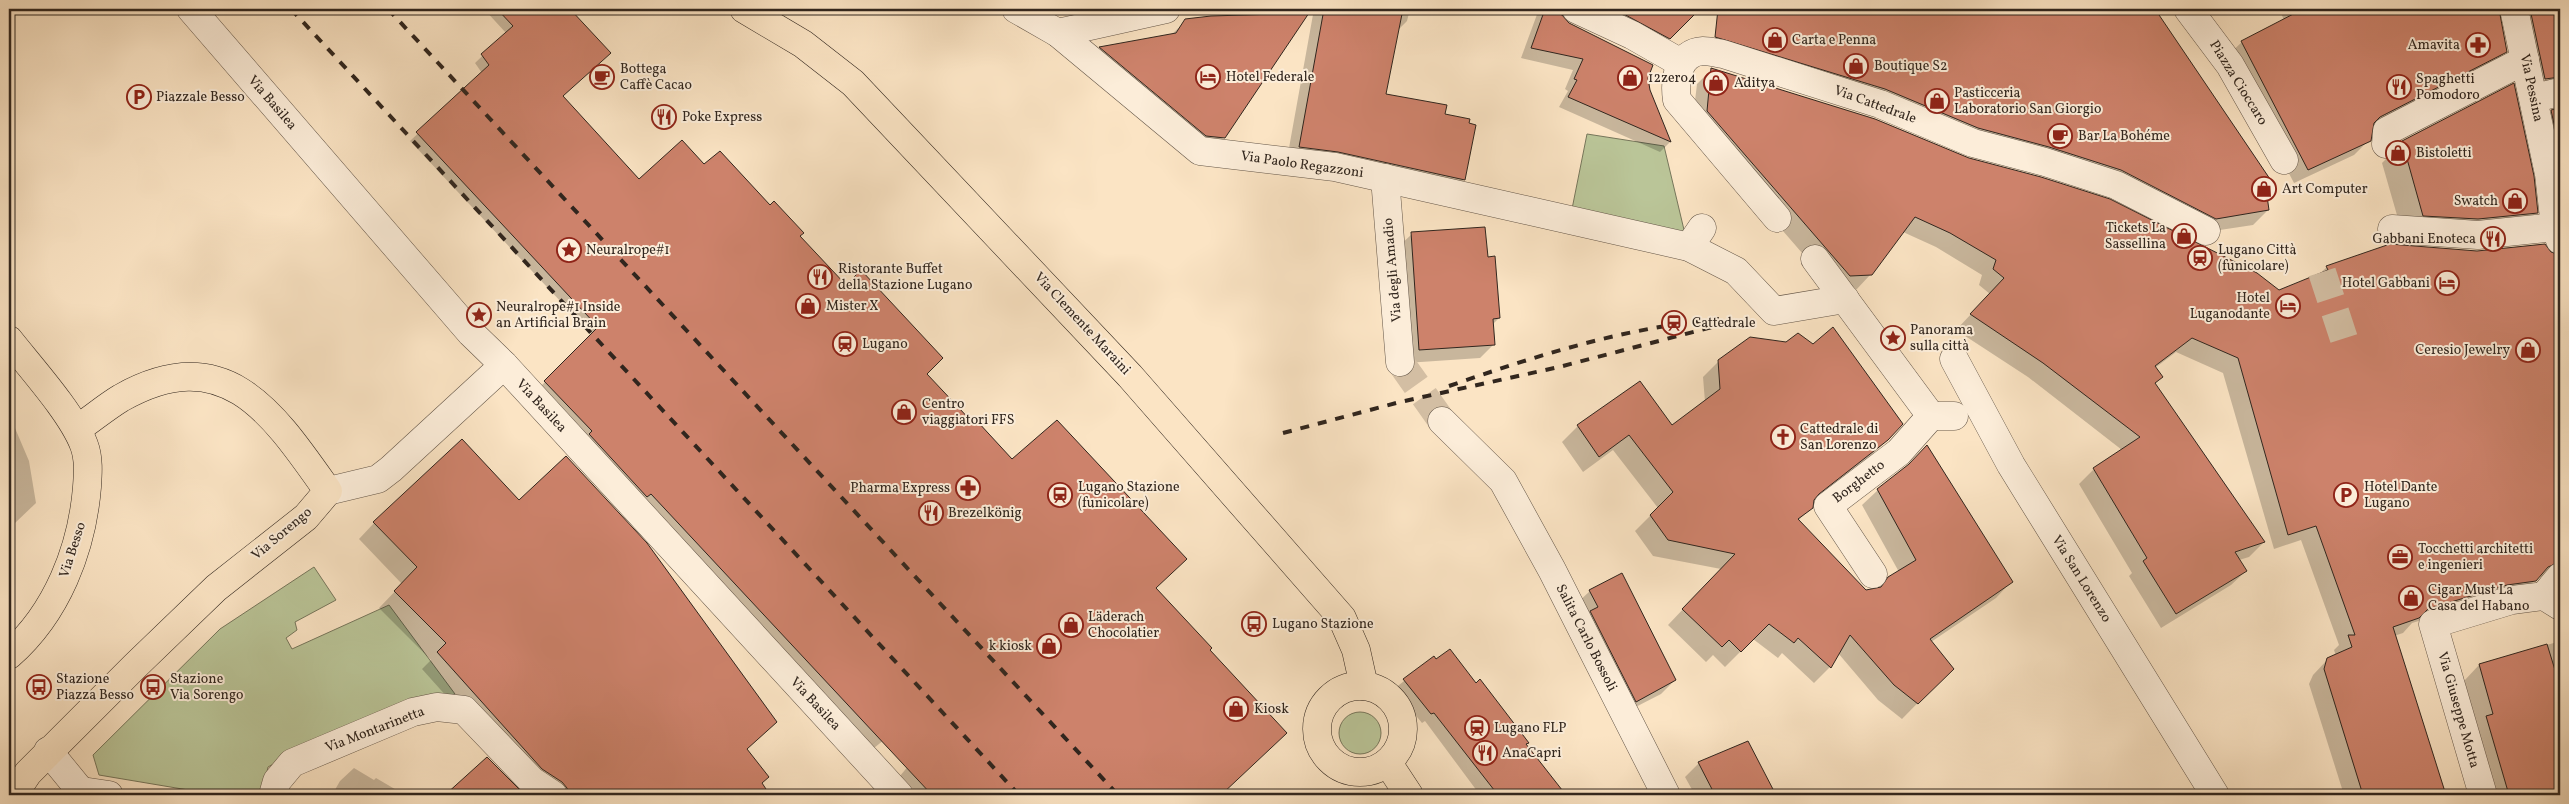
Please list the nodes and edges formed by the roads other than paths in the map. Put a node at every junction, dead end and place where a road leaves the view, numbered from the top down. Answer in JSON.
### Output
{"nodes":[{"id":1,"x":191,"y":9,"type":"edge"},
{"id":2,"x":744,"y":9,"type":"edge"},
{"id":3,"x":1016,"y":9,"type":"edge"},
{"id":4,"x":1166,"y":9,"type":"edge"},
{"id":5,"x":1576,"y":9,"type":"edge"},
{"id":6,"x":2188,"y":9,"type":"edge"},
{"id":7,"x":2514,"y":9,"type":"edge"},
{"id":8,"x":1058,"y":33,"type":"junction"},
{"id":9,"x":2525,"y":60,"type":"junction"},
{"id":10,"x":1681,"y":63,"type":"junction"},
{"id":11,"x":2560,"y":92,"type":"edge"},
{"id":12,"x":2534,"y":98,"type":"junction"},
{"id":13,"x":2386,"y":144,"type":"dead end"},
{"id":14,"x":2284,"y":160,"type":"dead end"},
{"id":15,"x":1385,"y":178,"type":"junction"},
{"id":16,"x":1777,"y":218,"type":"dead end"},
{"id":17,"x":2392,"y":229,"type":"dead end"},
{"id":18,"x":2206,"y":231,"type":"dead end"},
{"id":19,"x":2558,"y":234,"type":"edge"},
{"id":20,"x":1815,"y":260,"type":"dead end"},
{"id":21,"x":1845,"y":299,"type":"junction"},
{"id":22,"x":9,"y":340,"type":"edge"},
{"id":23,"x":1954,"y":359,"type":"dead end"},
{"id":24,"x":1400,"y":362,"type":"tunnel mouth"},
{"id":25,"x":504,"y":365,"type":"junction"},
{"id":26,"x":1442,"y":421,"type":"tunnel mouth"},
{"id":27,"x":77,"y":429,"type":"junction"},
{"id":28,"x":328,"y":491,"type":"junction"},
{"id":29,"x":1873,"y":574,"type":"dead end"},
{"id":30,"x":2555,"y":593,"type":"edge"},
{"id":31,"x":9,"y":655,"type":"edge"},
{"id":32,"x":1364,"y":686,"type":"junction"},
{"id":33,"x":48,"y":751,"type":"junction"},
{"id":34,"x":1388,"y":763,"type":"junction"},
{"id":35,"x":83,"y":793,"type":"edge"},
{"id":36,"x":13,"y":795,"type":"edge"},
{"id":37,"x":109,"y":795,"type":"edge"},
{"id":38,"x":272,"y":795,"type":"edge"},
{"id":39,"x":553,"y":795,"type":"edge"},
{"id":40,"x":900,"y":795,"type":"edge"},
{"id":41,"x":1409,"y":795,"type":"edge"},
{"id":42,"x":1666,"y":795,"type":"edge"},
{"id":43,"x":2215,"y":795,"type":"edge"},
{"id":44,"x":2482,"y":795,"type":"edge"}],
"edges":[{"from":1,"to":25,"type":"street","name":"Via Basilea"},
{"from":2,"to":32,"type":"main road","name":"Via Clemente Maraini"},
{"from":3,"to":8,"type":"street","name":"Via Paolo Regazzoni"},
{"from":4,"to":8,"type":"street"},
{"from":5,"to":10,"type":"street"},
{"from":6,"to":14,"type":"street","name":"Piazza Cioccaro"},
{"from":7,"to":9,"type":"street","name":"Via Pessina"},
{"from":8,"to":15,"type":"street","name":"Via Paolo Regazzoni"},
{"from":9,"to":12,"type":"street","name":"Via Pessina"},
{"from":9,"to":13,"type":"street"},
{"from":10,"to":16,"type":"street"},
{"from":10,"to":18,"type":"street","name":"Via Cattedrale"},
{"from":11,"to":12,"type":"street"},
{"from":12,"to":19,"type":"street","name":"Via Pessina"},
{"from":15,"to":21,"type":"street","name":"Via Paolo Regazzoni"},
{"from":15,"to":24,"type":"street","name":"Via degli Amadio"},
{"from":17,"to":19,"type":"street","name":"Via Pessina"},
{"from":20,"to":21,"type":"street"},
{"from":21,"to":29,"type":"street","name":"Borghetto"},
{"from":22,"to":27,"type":"main road","name":"Via Besso"},
{"from":23,"to":43,"type":"street","name":"Via San Lorenzo"},
{"from":25,"to":28,"type":"street"},
{"from":25,"to":40,"type":"street","name":"Via Basilea"},
{"from":26,"to":42,"type":"street","name":"Salita Carlo Bossoli"},
{"from":27,"to":28,"type":"main road"},
{"from":27,"to":31,"type":"main road","name":"Via Besso"},
{"from":28,"to":33,"type":"main road","name":"Via Sorengo"},
{"from":30,"to":44,"type":"street","name":"Via Giuseppe Motta"},
{"from":32,"to":34,"type":"main road"},
{"from":32,"to":34,"type":"main road"},
{"from":33,"to":35,"type":"street"},
{"from":33,"to":36,"type":"main road","name":"Via Sorengo"},
{"from":34,"to":41,"type":"main road"},
{"from":35,"to":37,"type":"street"},
{"from":38,"to":39,"type":"street","name":"Via Montarinetta"}]}
